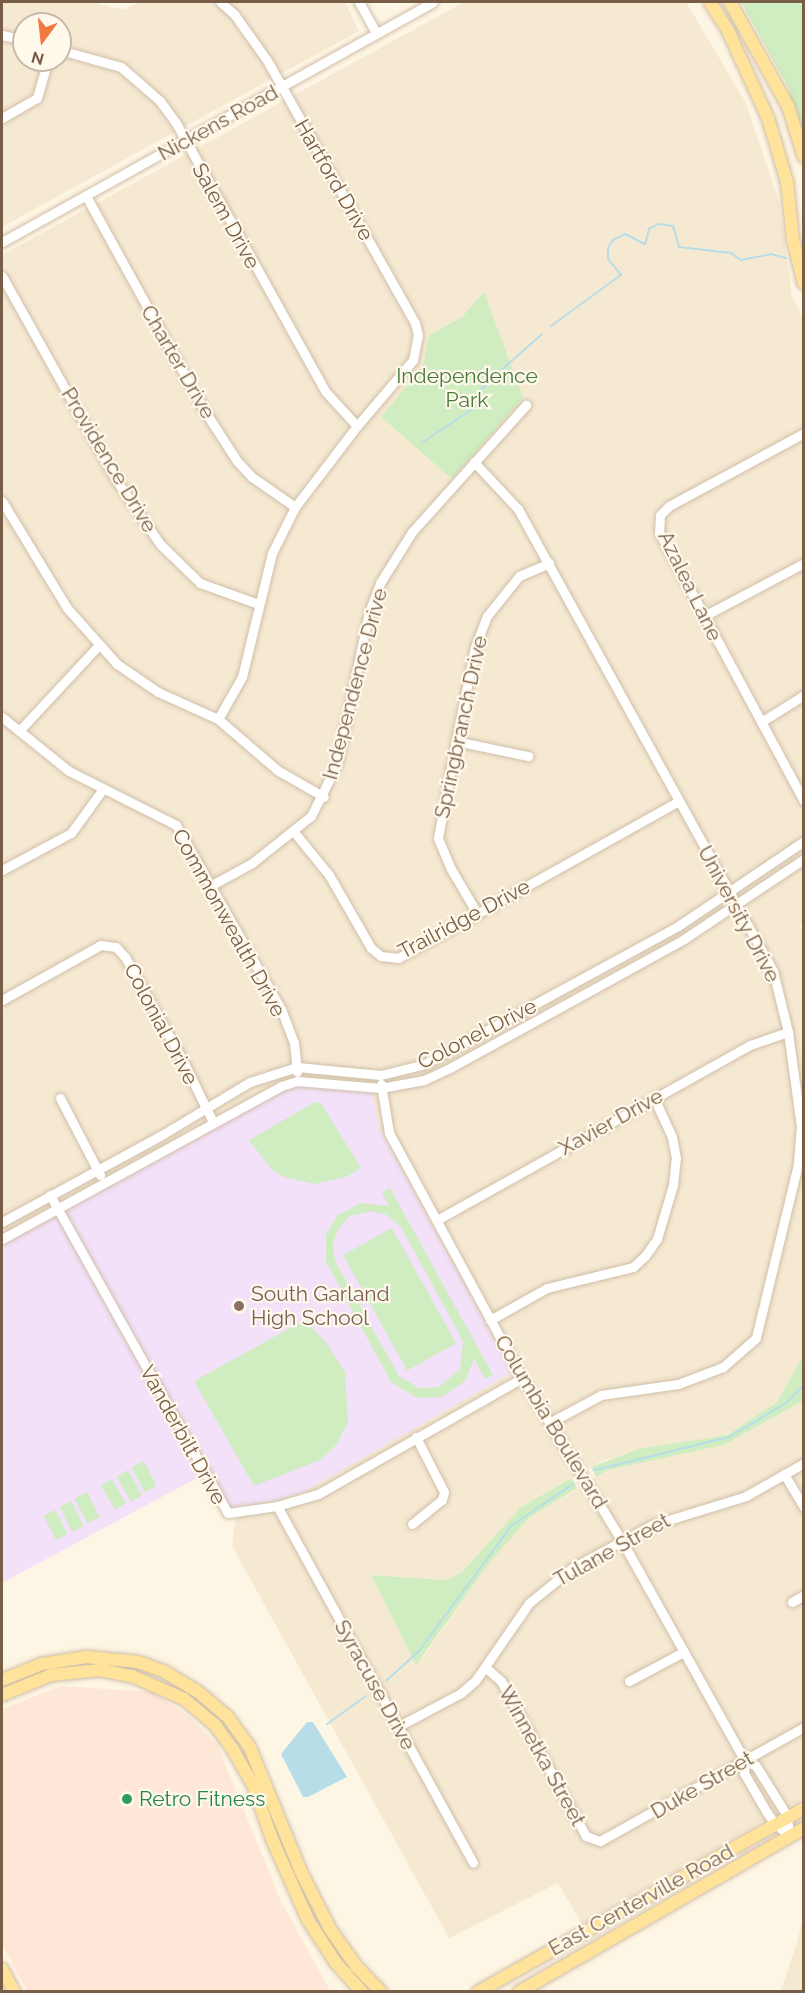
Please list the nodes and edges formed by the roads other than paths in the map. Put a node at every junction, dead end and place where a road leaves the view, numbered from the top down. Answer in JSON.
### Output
{"nodes":[{"id":1,"x":220,"y":2,"type":"edge"},
{"id":2,"x":359,"y":2,"type":"edge"},
{"id":3,"x":433,"y":2,"type":"edge"},
{"id":4,"x":710,"y":2,"type":"edge"},
{"id":5,"x":730,"y":2,"type":"edge"},
{"id":6,"x":376,"y":33,"type":"junction"},
{"id":7,"x":72,"y":53,"type":"edge"},
{"id":8,"x":45,"y":72,"type":"edge"},
{"id":9,"x":282,"y":87,"type":"junction"},
{"id":10,"x":2,"y":118,"type":"edge"},
{"id":11,"x":184,"y":141,"type":"junction"},
{"id":12,"x":804,"y":157,"type":"edge"},
{"id":13,"x":86,"y":196,"type":"junction"},
{"id":14,"x":2,"y":242,"type":"edge"},
{"id":15,"x":2,"y":276,"type":"edge"},
{"id":16,"x":804,"y":284,"type":"edge"},
{"id":17,"x":526,"y":405,"type":"dead end"},
{"id":18,"x":357,"y":426,"type":"junction"},
{"id":19,"x":804,"y":433,"type":"edge"},
{"id":20,"x":474,"y":462,"type":"junction"},
{"id":21,"x":2,"y":501,"type":"edge"},
{"id":22,"x":295,"y":507,"type":"junction"},
{"id":23,"x":804,"y":562,"type":"edge"},
{"id":24,"x":549,"y":563,"type":"junction"},
{"id":25,"x":256,"y":603,"type":"junction"},
{"id":26,"x":704,"y":616,"type":"junction"},
{"id":27,"x":99,"y":645,"type":"junction"},
{"id":28,"x":804,"y":695,"type":"edge"},
{"id":29,"x":2,"y":717,"type":"edge"},
{"id":30,"x":218,"y":719,"type":"junction"},
{"id":31,"x":761,"y":722,"type":"junction"},
{"id":32,"x":19,"y":731,"type":"junction"},
{"id":33,"x":456,"y":741,"type":"junction"},
{"id":34,"x":528,"y":756,"type":"dead end"},
{"id":35,"x":102,"y":790,"type":"junction"},
{"id":36,"x":324,"y":797,"type":"junction"},
{"id":37,"x":679,"y":801,"type":"junction"},
{"id":38,"x":804,"y":801,"type":"edge"},
{"id":39,"x":294,"y":832,"type":"junction"},
{"id":40,"x":804,"y":841,"type":"edge"},
{"id":41,"x":804,"y":859,"type":"edge"},
{"id":42,"x":2,"y":870,"type":"edge"},
{"id":43,"x":210,"y":886,"type":"junction"},
{"id":44,"x":729,"y":890,"type":"junction"},
{"id":45,"x":737,"y":904,"type":"junction"},
{"id":46,"x":477,"y":913,"type":"junction"},
{"id":47,"x":2,"y":1000,"type":"edge"},
{"id":48,"x":788,"y":1032,"type":"junction"},
{"id":49,"x":297,"y":1067,"type":"junction"},
{"id":50,"x":381,"y":1075,"type":"junction"},
{"id":51,"x":297,"y":1081,"type":"junction"},
{"id":52,"x":381,"y":1088,"type":"junction"},
{"id":53,"x":60,"y":1098,"type":"dead end"},
{"id":54,"x":654,"y":1098,"type":"junction"},
{"id":55,"x":205,"y":1107,"type":"junction"},
{"id":56,"x":213,"y":1122,"type":"junction"},
{"id":57,"x":97,"y":1170,"type":"junction"},
{"id":58,"x":104,"y":1183,"type":"junction"},
{"id":59,"x":50,"y":1195,"type":"junction"},
{"id":60,"x":58,"y":1209,"type":"junction"},
{"id":61,"x":437,"y":1220,"type":"junction"},
{"id":62,"x":2,"y":1222,"type":"edge"},
{"id":63,"x":2,"y":1239,"type":"edge"},
{"id":64,"x":490,"y":1320,"type":"junction"},
{"id":65,"x":522,"y":1378,"type":"junction"},
{"id":66,"x":549,"y":1423,"type":"junction"},
{"id":67,"x":416,"y":1437,"type":"junction"},
{"id":68,"x":804,"y":1463,"type":"edge"},
{"id":69,"x":784,"y":1474,"type":"junction"},
{"id":70,"x":277,"y":1506,"type":"junction"},
{"id":71,"x":804,"y":1507,"type":"edge"},
{"id":72,"x":412,"y":1524,"type":"dead end"},
{"id":73,"x":622,"y":1541,"type":"junction"},
{"id":74,"x":804,"y":1595,"type":"edge"},
{"id":75,"x":792,"y":1602,"type":"dead end"},
{"id":76,"x":683,"y":1652,"type":"junction"},
{"id":77,"x":485,"y":1667,"type":"junction"},
{"id":78,"x":2,"y":1680,"type":"edge"},
{"id":79,"x":629,"y":1681,"type":"dead end"},
{"id":80,"x":2,"y":1695,"type":"edge"},
{"id":81,"x":399,"y":1726,"type":"junction"},
{"id":82,"x":804,"y":1727,"type":"edge"},
{"id":83,"x":745,"y":1761,"type":"junction"},
{"id":84,"x":804,"y":1808,"type":"edge"},
{"id":85,"x":787,"y":1817,"type":"junction"},
{"id":86,"x":775,"y":1824,"type":"junction"},
{"id":87,"x":804,"y":1828,"type":"edge"},
{"id":88,"x":790,"y":1836,"type":"junction"},
{"id":89,"x":600,"y":1841,"type":"joint"},
{"id":90,"x":472,"y":1863,"type":"dead end"},
{"id":91,"x":2,"y":1969,"type":"edge"},
{"id":92,"x":14,"y":1992,"type":"edge"},
{"id":93,"x":362,"y":1992,"type":"edge"},
{"id":94,"x":381,"y":1992,"type":"edge"},
{"id":95,"x":478,"y":1992,"type":"edge"},
{"id":96,"x":519,"y":1992,"type":"edge"}],
"edges":[{"from":1,"to":9,"type":"street","name":"Hartford Drive"},
{"from":2,"to":6,"type":"street"},
{"from":3,"to":6,"type":"street","name":"Nickens Road"},
{"from":4,"to":16,"type":"main road"},
{"from":5,"to":12,"type":"main road"},
{"from":6,"to":9,"type":"street","name":"Nickens Road"},
{"from":7,"to":11,"type":"street","name":"Salem Drive"},
{"from":8,"to":10,"type":"street"},
{"from":9,"to":11,"type":"street","name":"Nickens Road"},
{"from":9,"to":18,"type":"street","name":"Hartford Drive"},
{"from":11,"to":13,"type":"street","name":"Nickens Road"},
{"from":11,"to":18,"type":"street","name":"Salem Drive"},
{"from":13,"to":14,"type":"street","name":"Nickens Road"},
{"from":13,"to":22,"type":"street","name":"Charter Drive"},
{"from":15,"to":25,"type":"street","name":"Providence Drive"},
{"from":17,"to":20,"type":"street","name":"Independence Drive"},
{"from":18,"to":22,"type":"street"},
{"from":19,"to":26,"type":"street","name":"Azalea Lane"},
{"from":20,"to":24,"type":"street","name":"University Drive"},
{"from":20,"to":36,"type":"street","name":"Independence Drive"},
{"from":21,"to":27,"type":"street"},
{"from":22,"to":25,"type":"street"},
{"from":23,"to":26,"type":"street"},
{"from":24,"to":33,"type":"street","name":"Springbranch Drive"},
{"from":24,"to":37,"type":"street","name":"University Drive"},
{"from":25,"to":30,"type":"street"},
{"from":26,"to":31,"type":"street","name":"Azalea Lane"},
{"from":27,"to":30,"type":"street"},
{"from":27,"to":32,"type":"street"},
{"from":28,"to":31,"type":"street"},
{"from":29,"to":32,"type":"street","name":"Commonwealth Drive"},
{"from":30,"to":36,"type":"street"},
{"from":31,"to":38,"type":"street","name":"Azalea Lane"},
{"from":32,"to":35,"type":"street","name":"Commonwealth Drive"},
{"from":33,"to":34,"type":"street"},
{"from":33,"to":46,"type":"street","name":"Springbranch Drive"},
{"from":35,"to":42,"type":"street"},
{"from":35,"to":43,"type":"street","name":"Commonwealth Drive"},
{"from":36,"to":39,"type":"street","name":"Independence Drive"},
{"from":37,"to":44,"type":"street","name":"University Drive"},
{"from":37,"to":46,"type":"street","name":"Trailridge Drive"},
{"from":39,"to":43,"type":"street","name":"Independence Drive"},
{"from":39,"to":46,"type":"street","name":"Trailridge Drive"},
{"from":40,"to":44,"type":"street","name":"Colonel Drive"},
{"from":41,"to":45,"type":"street","name":"Colonel Drive"},
{"from":43,"to":49,"type":"street","name":"Commonwealth Drive"},
{"from":44,"to":45,"type":"street","name":"University Drive"},
{"from":44,"to":50,"type":"street","name":"Colonel Drive"},
{"from":45,"to":48,"type":"street","name":"University Drive"},
{"from":45,"to":52,"type":"street","name":"Colonel Drive"},
{"from":47,"to":55,"type":"street","name":"Colonial Drive"},
{"from":48,"to":54,"type":"street","name":"Xavier Drive"},
{"from":48,"to":66,"type":"street","name":"University Drive"},
{"from":49,"to":50,"type":"street","name":"Colonel Drive"},
{"from":49,"to":51,"type":"street","name":"Commonwealth Drive"},
{"from":49,"to":55,"type":"street","name":"Colonel Drive"},
{"from":50,"to":52,"type":"street","name":"Columbia Boulevard"},
{"from":51,"to":52,"type":"street","name":"Colonel Drive"},
{"from":51,"to":56,"type":"street"},
{"from":52,"to":61,"type":"street","name":"Columbia Boulevard"},
{"from":53,"to":57,"type":"street"},
{"from":54,"to":61,"type":"street","name":"Xavier Drive"},
{"from":54,"to":64,"type":"street"},
{"from":55,"to":56,"type":"street","name":"Colonial Drive"},
{"from":55,"to":57,"type":"street","name":"Colonel Drive"},
{"from":56,"to":58,"type":"street"},
{"from":57,"to":58,"type":"street"},
{"from":57,"to":59,"type":"street","name":"Colonel Drive"},
{"from":58,"to":60,"type":"street"},
{"from":59,"to":60,"type":"street","name":"Vanderbilt Drive"},
{"from":59,"to":62,"type":"street","name":"Colonel Drive"},
{"from":60,"to":63,"type":"street"},
{"from":60,"to":70,"type":"street","name":"Vanderbilt Drive"},
{"from":61,"to":64,"type":"street","name":"Columbia Boulevard"},
{"from":64,"to":65,"type":"street","name":"Columbia Boulevard"},
{"from":65,"to":66,"type":"street","name":"Columbia Boulevard"},
{"from":65,"to":67,"type":"street","name":"Vanderbilt Drive"},
{"from":66,"to":73,"type":"street","name":"Columbia Boulevard"},
{"from":67,"to":70,"type":"street","name":"Vanderbilt Drive"},
{"from":67,"to":72,"type":"street"},
{"from":68,"to":69,"type":"street","name":"Tulane Street"},
{"from":69,"to":71,"type":"street"},
{"from":69,"to":73,"type":"street","name":"Tulane Street"},
{"from":70,"to":81,"type":"street","name":"Syracuse Drive"},
{"from":73,"to":76,"type":"street","name":"Columbia Boulevard"},
{"from":73,"to":77,"type":"street","name":"Tulane Street"},
{"from":74,"to":75,"type":"street"},
{"from":76,"to":79,"type":"street"},
{"from":76,"to":83,"type":"street","name":"Columbia Boulevard"},
{"from":77,"to":81,"type":"street","name":"Tulane Street"},
{"from":77,"to":89,"type":"street","name":"Winnetka Street"},
{"from":78,"to":94,"type":"main road"},
{"from":80,"to":93,"type":"main road"},
{"from":81,"to":90,"type":"street","name":"Syracuse Drive"},
{"from":82,"to":83,"type":"street","name":"Duke Street"},
{"from":83,"to":85,"type":"street","name":"Columbia Boulevard"},
{"from":83,"to":86,"type":"street","name":"Columbia Boulevard"},
{"from":83,"to":89,"type":"street","name":"Duke Street"},
{"from":84,"to":85,"type":"main road","name":"East Centerville Road"},
{"from":85,"to":86,"type":"main road","name":"East Centerville Road"},
{"from":85,"to":88,"type":"street","name":"Columbia Boulevard"},
{"from":86,"to":88,"type":"street","name":"Columbia Boulevard"},
{"from":86,"to":95,"type":"main road","name":"East Centerville Road"},
{"from":87,"to":88,"type":"main road","name":"East Centerville Road"},
{"from":88,"to":96,"type":"main road","name":"East Centerville Road"},
{"from":91,"to":92,"type":"main road"}]}
